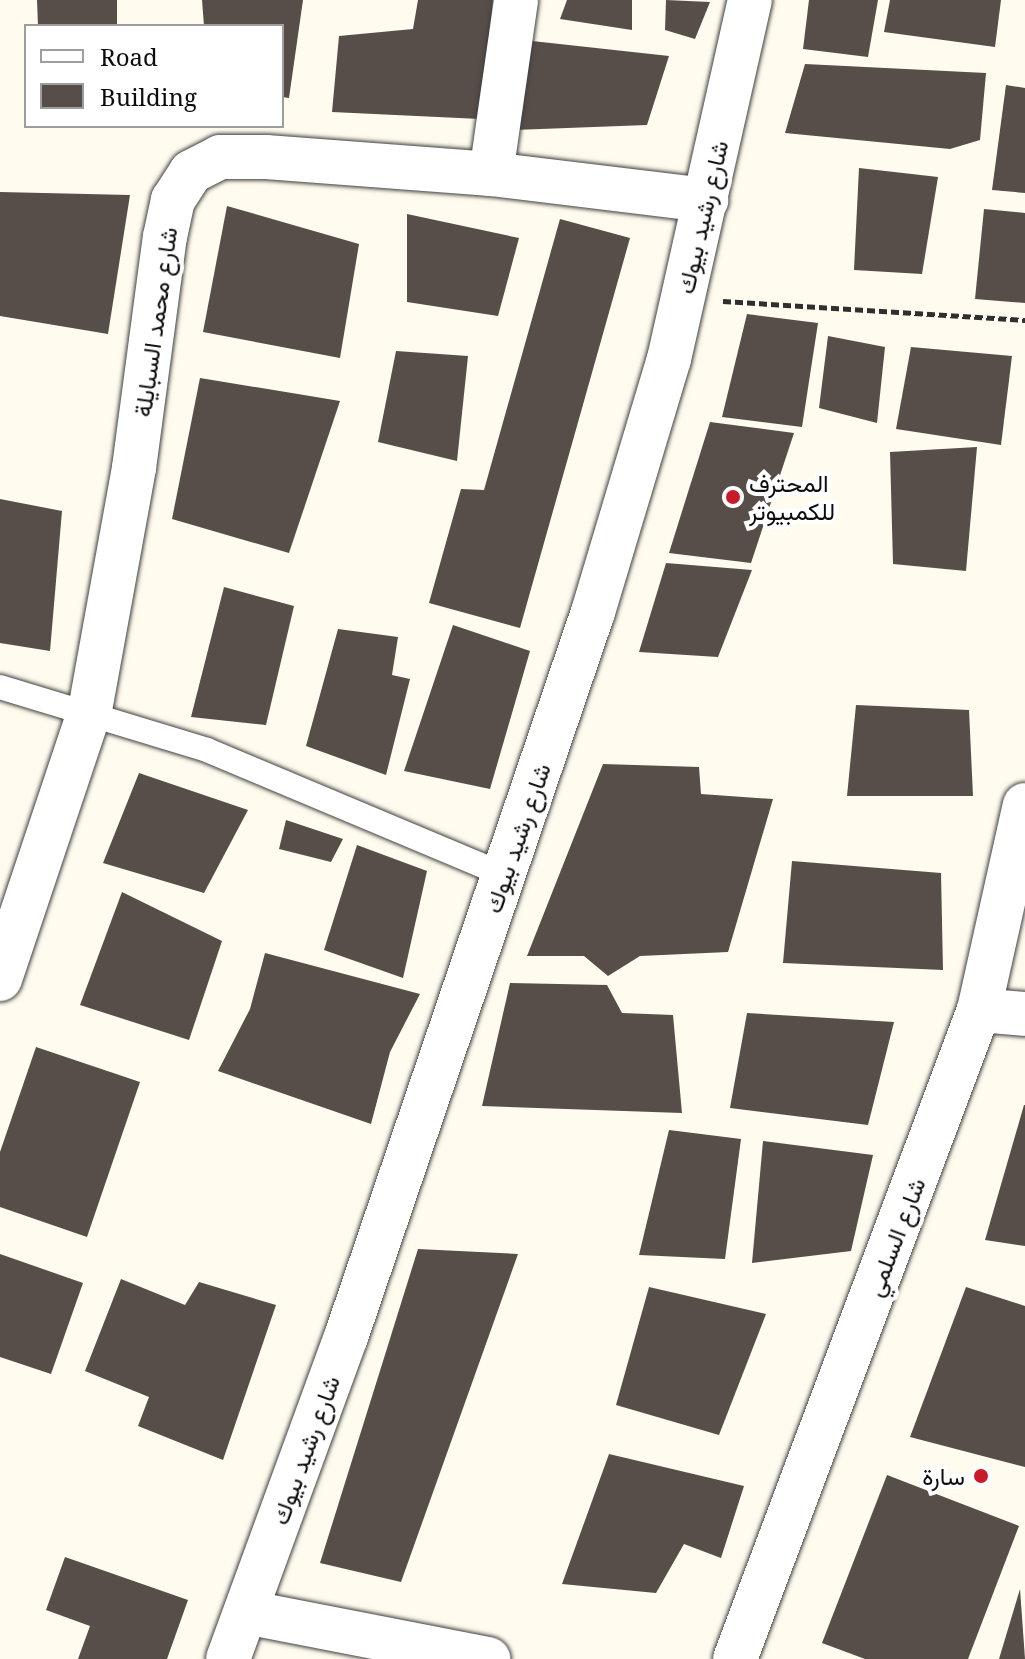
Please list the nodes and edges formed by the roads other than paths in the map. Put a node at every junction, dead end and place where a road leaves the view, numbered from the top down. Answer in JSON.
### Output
{"nodes":[{"id":1,"x":516,"y":0,"type":"edge"},
{"id":2,"x":750,"y":0,"type":"edge"},
{"id":3,"x":491,"y":174,"type":"junction"},
{"id":4,"x":706,"y":200,"type":"junction"},
{"id":5,"x":0,"y":687,"type":"edge"},
{"id":6,"x":90,"y":710,"type":"junction"},
{"id":7,"x":1025,"y":805,"type":"edge"},
{"id":8,"x":504,"y":875,"type":"junction"},
{"id":9,"x":0,"y":979,"type":"edge"},
{"id":10,"x":979,"y":1010,"type":"junction"},
{"id":11,"x":1025,"y":1014,"type":"edge"},
{"id":12,"x":246,"y":1612,"type":"junction"},
{"id":13,"x":228,"y":1659,"type":"edge"},
{"id":14,"x":488,"y":1659,"type":"edge"},
{"id":15,"x":735,"y":1659,"type":"edge"}],
"edges":[{"from":1,"to":3,"type":"street"},
{"from":2,"to":4,"type":"street","name":"شارع رشيد بيوك"},
{"from":3,"to":4,"type":"street","name":"شارع محمد السبايلة"},
{"from":3,"to":6,"type":"street","name":"شارع محمد السبايلة"},
{"from":4,"to":8,"type":"street","name":"شارع رشيد بيوك"},
{"from":5,"to":6,"type":"lane"},
{"from":6,"to":8,"type":"lane"},
{"from":6,"to":9,"type":"street","name":"شارع محمد السبايلة"},
{"from":7,"to":10,"type":"street","name":"شارع السلمي"},
{"from":8,"to":12,"type":"street","name":"شارع رشيد بيوك"},
{"from":10,"to":11,"type":"street"},
{"from":10,"to":15,"type":"street","name":"شارع السلمي"},
{"from":12,"to":13,"type":"street","name":"شارع رشيد بيوك"},
{"from":12,"to":14,"type":"street"}]}
